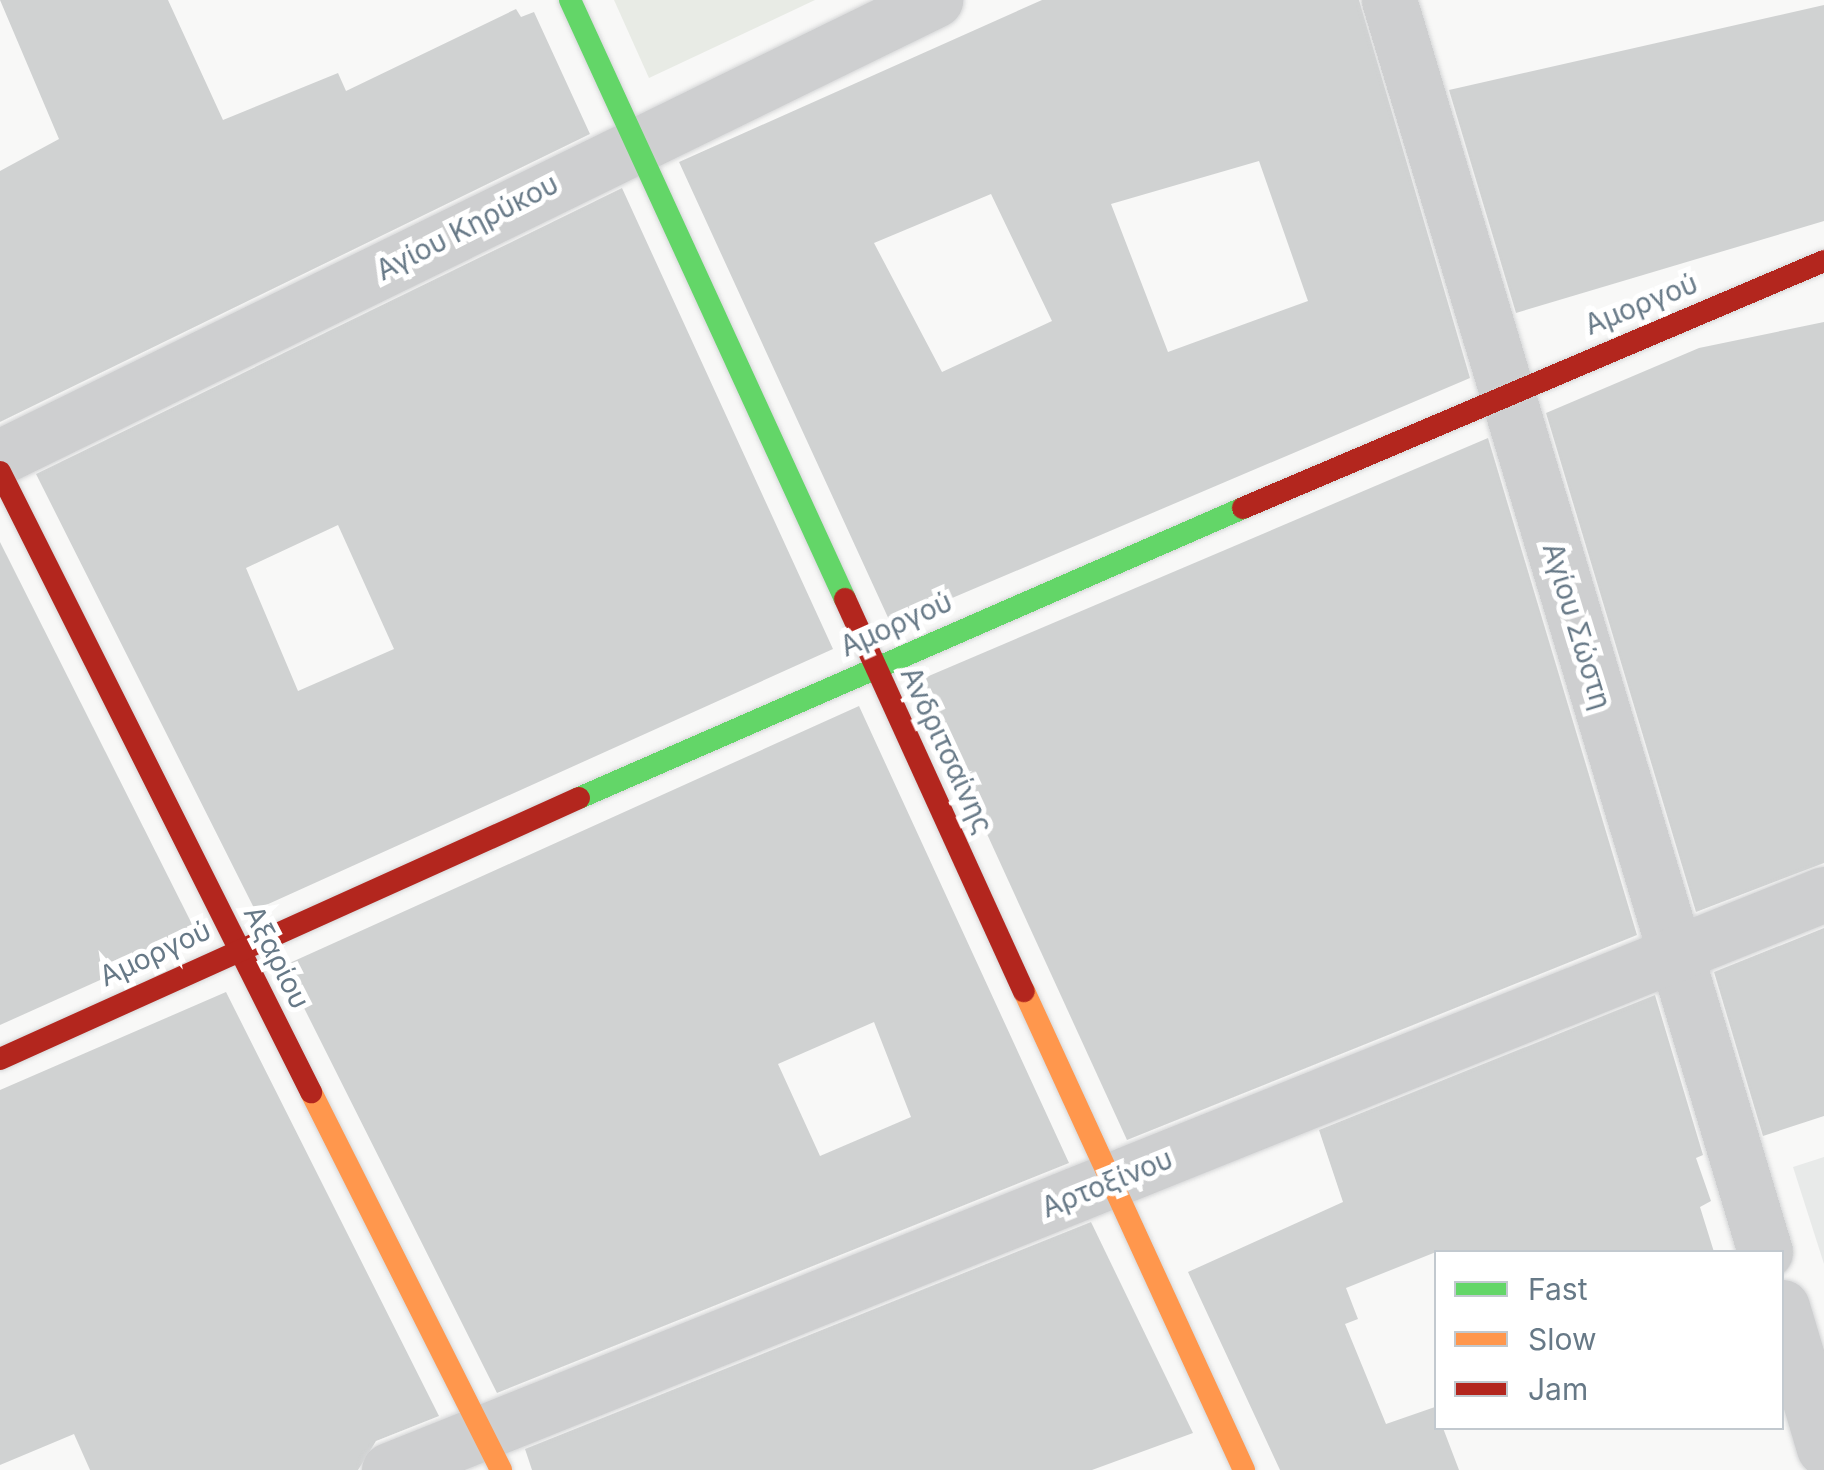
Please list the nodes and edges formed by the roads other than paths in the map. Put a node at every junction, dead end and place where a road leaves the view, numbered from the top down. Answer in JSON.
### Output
{"nodes":[{"id":1,"x":570,"y":0,"type":"edge"},
{"id":2,"x":935,"y":0,"type":"edge"},
{"id":3,"x":1389,"y":0,"type":"edge"},
{"id":4,"x":636,"y":142,"type":"junction"},
{"id":5,"x":1824,"y":262,"type":"edge"},
{"id":6,"x":1506,"y":392,"type":"junction"},
{"id":7,"x":0,"y":457,"type":"edge"},
{"id":8,"x":0,"y":472,"type":"edge"},
{"id":9,"x":876,"y":665,"type":"junction"},
{"id":10,"x":1824,"y":894,"type":"edge"},
{"id":11,"x":238,"y":948,"type":"junction"},
{"id":12,"x":1675,"y":952,"type":"junction"},
{"id":13,"x":0,"y":1059,"type":"edge"},
{"id":14,"x":1112,"y":1181,"type":"junction"},
{"id":15,"x":1764,"y":1250,"type":"edge"},
{"id":16,"x":1784,"y":1314,"type":"edge"},
{"id":17,"x":1824,"y":1448,"type":"edge"},
{"id":18,"x":491,"y":1450,"type":"edge"},
{"id":19,"x":390,"y":1470,"type":"edge"},
{"id":20,"x":1244,"y":1470,"type":"edge"}],
"edges":[{"from":1,"to":4,"type":"street","name":"Ανδριτσαίνης"},
{"from":2,"to":4,"type":"street","name":"Αγίου Κηρύκου"},
{"from":3,"to":6,"type":"street","name":"Αγίου Σώστη"},
{"from":4,"to":7,"type":"street","name":"Αγίου Κηρύκου"},
{"from":4,"to":9,"type":"street","name":"Ανδριτσαίνης"},
{"from":5,"to":6,"type":"street","name":"Αμοργού"},
{"from":6,"to":9,"type":"street","name":"Αμοργού"},
{"from":6,"to":12,"type":"street","name":"Αγίου Σώστη"},
{"from":8,"to":11,"type":"street","name":"Αξαρίου"},
{"from":9,"to":11,"type":"street","name":"Αμοργού"},
{"from":9,"to":14,"type":"street","name":"Ανδριτσαίνης"},
{"from":10,"to":12,"type":"street","name":"Αρτοξίνου"},
{"from":11,"to":13,"type":"street","name":"Αμοργού"},
{"from":11,"to":18,"type":"street","name":"Αξαρίου"},
{"from":12,"to":14,"type":"street","name":"Αρτοξίνου"},
{"from":12,"to":15,"type":"street","name":"Αγίου Σώστη"},
{"from":14,"to":18,"type":"street","name":"Αρτοξίνου"},
{"from":14,"to":20,"type":"street","name":"Ανδριτσαίνης"},
{"from":16,"to":17,"type":"street"},
{"from":18,"to":19,"type":"street","name":"Αρτοξίνου"}]}
